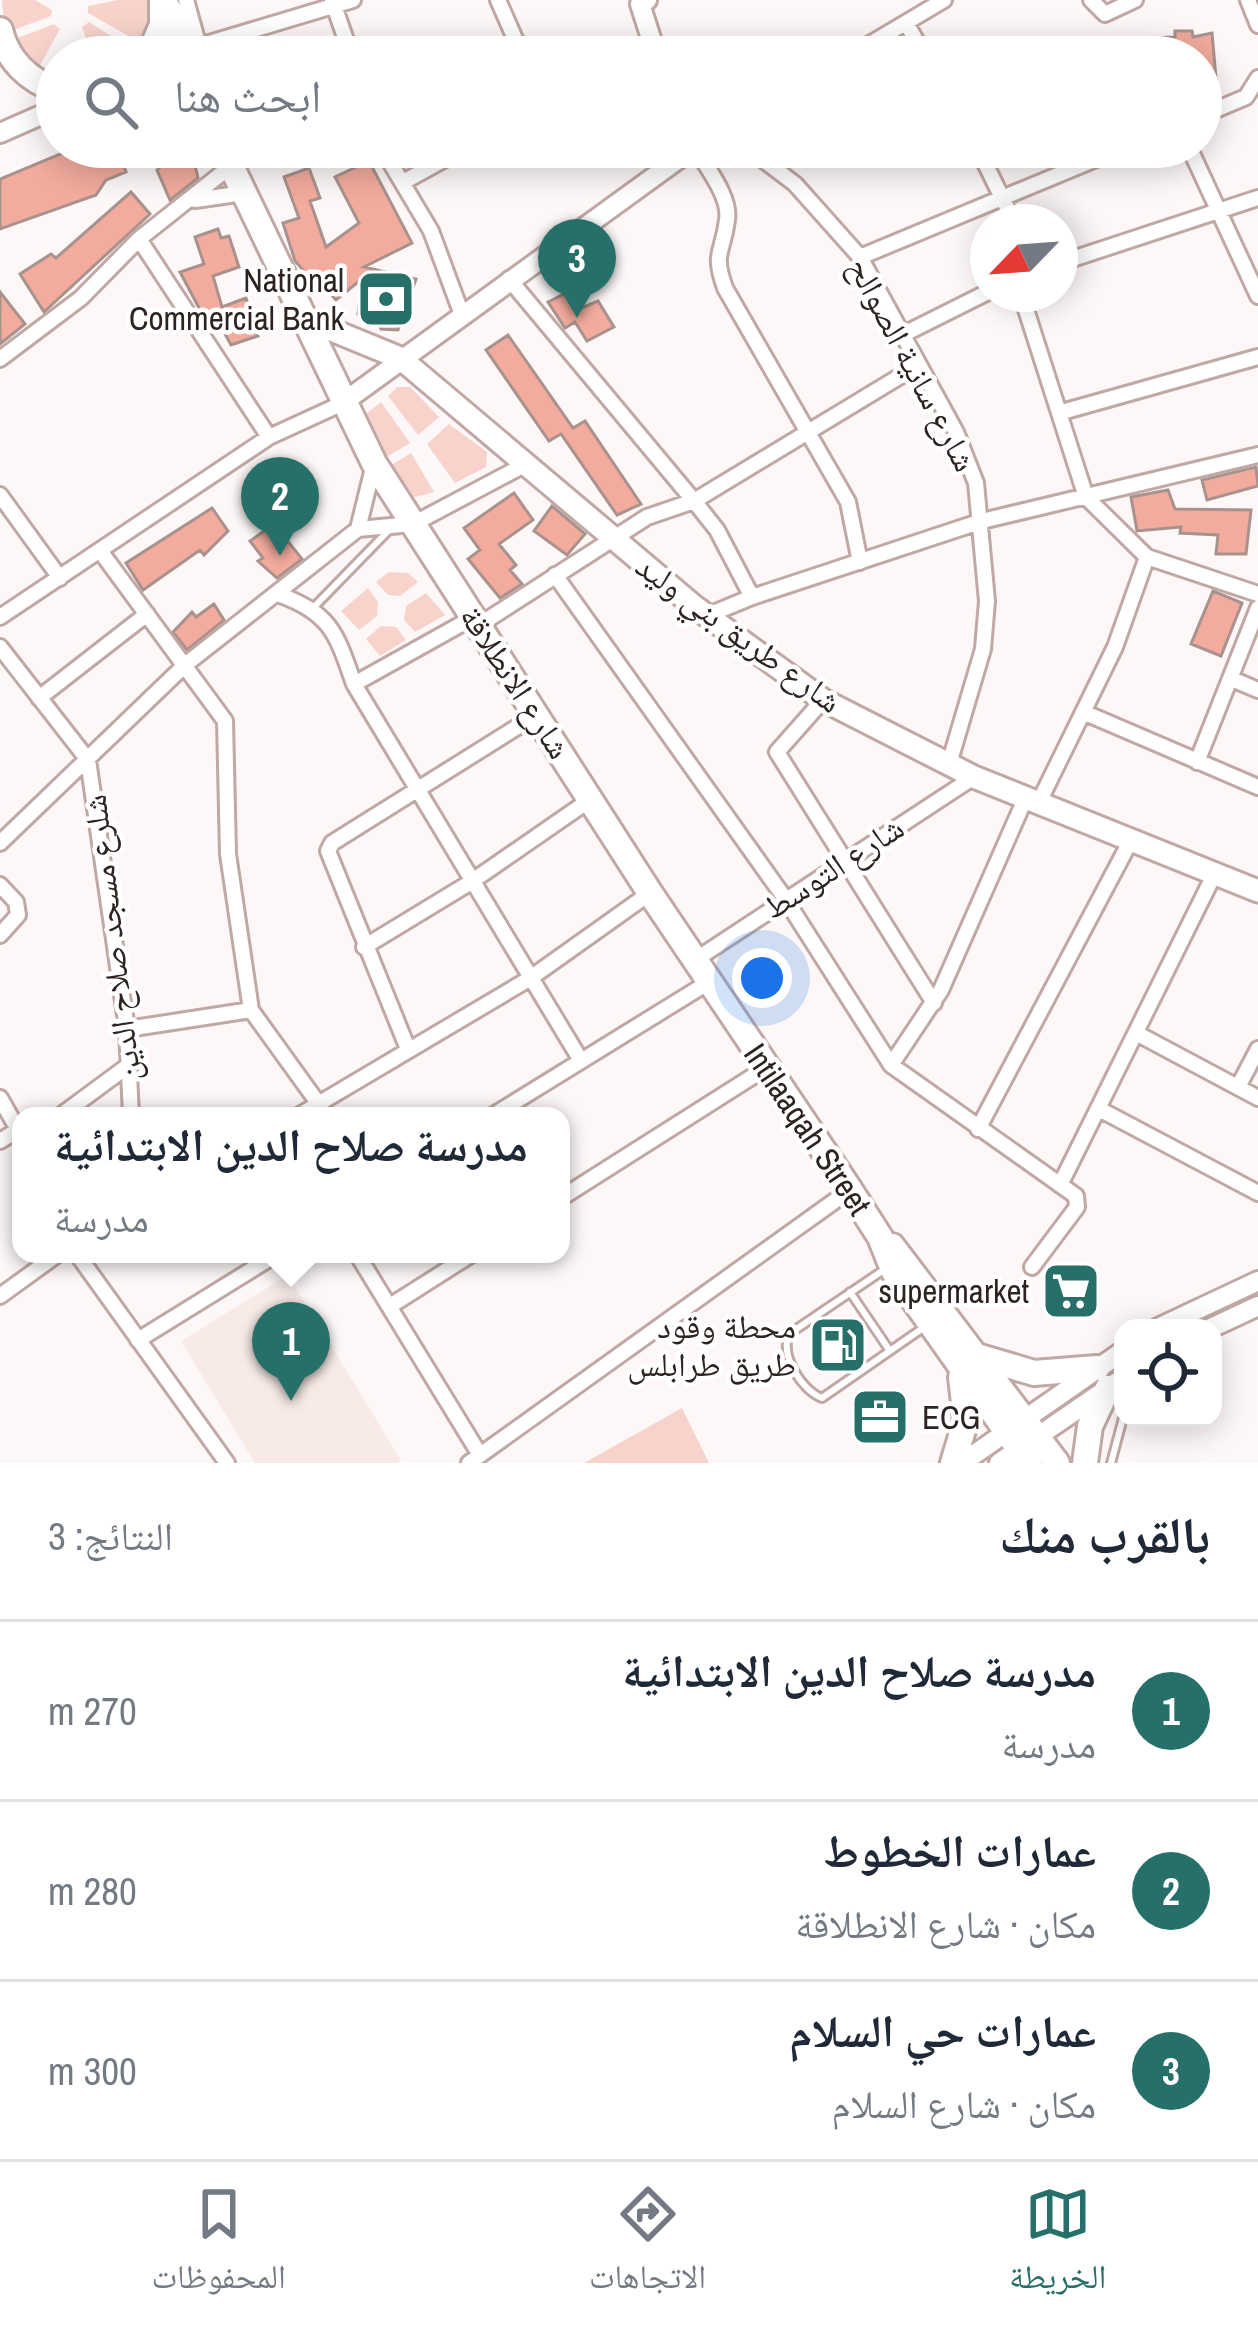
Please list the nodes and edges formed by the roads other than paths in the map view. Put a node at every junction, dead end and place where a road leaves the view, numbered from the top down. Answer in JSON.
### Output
{"nodes":[{"id":1,"x":162,"y":0,"type":"edge"},
{"id":2,"x":186,"y":0,"type":"edge"},
{"id":3,"x":352,"y":0,"type":"edge"},
{"id":4,"x":497,"y":0,"type":"edge"},
{"id":5,"x":944,"y":0,"type":"edge"},
{"id":6,"x":1091,"y":0,"type":"edge"},
{"id":7,"x":1135,"y":0,"type":"edge"},
{"id":8,"x":1248,"y":0,"type":"edge"},
{"id":9,"x":642,"y":1,"type":"edge"},
{"id":10,"x":333,"y":3,"type":"edge"},
{"id":11,"x":906,"y":23,"type":"junction"},
{"id":12,"x":1258,"y":25,"type":"edge"},
{"id":13,"x":1,"y":36,"type":"edge"},
{"id":14,"x":157,"y":36,"type":"edge"},
{"id":15,"x":187,"y":36,"type":"edge"},
{"id":16,"x":195,"y":36,"type":"edge"},
{"id":17,"x":245,"y":36,"type":"edge"},
{"id":18,"x":345,"y":36,"type":"edge"},
{"id":19,"x":514,"y":36,"type":"edge"},
{"id":20,"x":651,"y":36,"type":"edge"},
{"id":21,"x":884,"y":36,"type":"edge"},
{"id":22,"x":914,"y":36,"type":"edge"},
{"id":23,"x":1258,"y":78,"type":"edge"},
{"id":24,"x":36,"y":80,"type":"edge"},
{"id":25,"x":1222,"y":108,"type":"edge"},
{"id":26,"x":36,"y":117,"type":"edge"},
{"id":27,"x":0,"y":133,"type":"edge"},
{"id":28,"x":220,"y":168,"type":"edge"},
{"id":29,"x":236,"y":168,"type":"edge"},
{"id":30,"x":238,"y":168,"type":"edge"},
{"id":31,"x":392,"y":168,"type":"edge"},
{"id":32,"x":429,"y":168,"type":"edge"},
{"id":33,"x":665,"y":168,"type":"edge"},
{"id":34,"x":706,"y":168,"type":"edge"},
{"id":35,"x":774,"y":168,"type":"edge"},
{"id":36,"x":987,"y":168,"type":"edge"},
{"id":37,"x":1072,"y":168,"type":"edge"},
{"id":38,"x":1199,"y":168,"type":"edge"},
{"id":39,"x":405,"y":182,"type":"junction"},
{"id":40,"x":244,"y":193,"type":"junction"},
{"id":41,"x":1002,"y":196,"type":"junction"},
{"id":42,"x":1258,"y":198,"type":"edge"},
{"id":43,"x":195,"y":200,"type":"junction"},
{"id":44,"x":1006,"y":204,"type":"edge"},
{"id":45,"x":1220,"y":211,"type":"junction"},
{"id":46,"x":139,"y":239,"type":"junction"},
{"id":47,"x":860,"y":257,"type":"junction"},
{"id":48,"x":1078,"y":257,"type":"edge"},
{"id":49,"x":508,"y":279,"type":"junction"},
{"id":50,"x":1258,"y":296,"type":"edge"},
{"id":51,"x":970,"y":301,"type":"edge"},
{"id":52,"x":461,"y":312,"type":"junction"},
{"id":53,"x":1027,"y":312,"type":"edge"},
{"id":54,"x":316,"y":330,"type":"junction"},
{"id":55,"x":902,"y":335,"type":"junction"},
{"id":56,"x":1258,"y":357,"type":"edge"},
{"id":57,"x":400,"y":358,"type":"junction"},
{"id":58,"x":0,"y":359,"type":"edge"},
{"id":59,"x":917,"y":366,"type":"junction"},
{"id":60,"x":341,"y":404,"type":"junction"},
{"id":61,"x":1062,"y":412,"type":"junction"},
{"id":62,"x":812,"y":432,"type":"junction"},
{"id":63,"x":269,"y":436,"type":"junction"},
{"id":64,"x":1258,"y":455,"type":"edge"},
{"id":65,"x":374,"y":463,"type":"junction"},
{"id":66,"x":529,"y":463,"type":"junction"},
{"id":67,"x":0,"y":495,"type":"edge"},
{"id":68,"x":1086,"y":497,"type":"junction"},
{"id":69,"x":694,"y":501,"type":"junction"},
{"id":70,"x":982,"y":521,"type":"junction"},
{"id":71,"x":403,"y":525,"type":"junction"},
{"id":72,"x":358,"y":529,"type":"junction"},
{"id":73,"x":610,"y":538,"type":"junction"},
{"id":74,"x":101,"y":552,"type":"junction"},
{"id":75,"x":1147,"y":557,"type":"junction"},
{"id":76,"x":860,"y":562,"type":"junction"},
{"id":77,"x":555,"y":575,"type":"junction"},
{"id":78,"x":60,"y":578,"type":"junction"},
{"id":79,"x":1258,"y":593,"type":"edge"},
{"id":80,"x":278,"y":594,"type":"junction"},
{"id":81,"x":752,"y":597,"type":"junction"},
{"id":82,"x":314,"y":608,"type":"junction"},
{"id":83,"x":1258,"y":608,"type":"edge"},
{"id":84,"x":147,"y":614,"type":"junction"},
{"id":85,"x":706,"y":616,"type":"junction"},
{"id":86,"x":0,"y":617,"type":"edge"},
{"id":87,"x":477,"y":621,"type":"junction"},
{"id":88,"x":0,"y":647,"type":"edge"},
{"id":89,"x":185,"y":665,"type":"junction"},
{"id":90,"x":1232,"y":679,"type":"junction"},
{"id":91,"x":354,"y":684,"type":"junction"},
{"id":92,"x":1258,"y":690,"type":"edge"},
{"id":93,"x":39,"y":698,"type":"junction"},
{"id":94,"x":823,"y":700,"type":"junction"},
{"id":95,"x":1083,"y":712,"type":"junction"},
{"id":96,"x":538,"y":714,"type":"junction"},
{"id":97,"x":88,"y":760,"type":"junction"},
{"id":98,"x":1197,"y":762,"type":"junction"},
{"id":99,"x":949,"y":764,"type":"junction"},
{"id":100,"x":974,"y":777,"type":"junction"},
{"id":101,"x":1258,"y":788,"type":"edge"},
{"id":102,"x":415,"y":790,"type":"junction"},
{"id":103,"x":592,"y":799,"type":"junction"},
{"id":104,"x":1033,"y":799,"type":"junction"},
{"id":105,"x":1131,"y":840,"type":"junction"},
{"id":106,"x":0,"y":843,"type":"edge"},
{"id":107,"x":844,"y":859,"type":"junction"},
{"id":108,"x":1215,"y":873,"type":"junction"},
{"id":109,"x":471,"y":882,"type":"junction"},
{"id":110,"x":0,"y":885,"type":"edge"},
{"id":111,"x":1258,"y":890,"type":"edge"},
{"id":112,"x":650,"y":892,"type":"junction"},
{"id":113,"x":784,"y":898,"type":"junction"},
{"id":114,"x":0,"y":935,"type":"edge"},
{"id":115,"x":364,"y":946,"type":"junction"},
{"id":116,"x":695,"y":960,"type":"junction"},
{"id":117,"x":530,"y":979,"type":"junction"},
{"id":118,"x":709,"y":982,"type":"junction"},
{"id":119,"x":934,"y":1003,"type":"junction"},
{"id":120,"x":251,"y":1010,"type":"junction"},
{"id":121,"x":127,"y":1029,"type":"junction"},
{"id":122,"x":1136,"y":1033,"type":"junction"},
{"id":123,"x":408,"y":1049,"type":"junction"},
{"id":124,"x":1258,"y":1049,"type":"edge"},
{"id":125,"x":580,"y":1059,"type":"junction"},
{"id":126,"x":129,"y":1065,"type":"junction"},
{"id":127,"x":890,"y":1065,"type":"junction"},
{"id":128,"x":766,"y":1068,"type":"junction"},
{"id":129,"x":1238,"y":1087,"type":"junction"},
{"id":130,"x":1258,"y":1098,"type":"edge"},
{"id":131,"x":318,"y":1103,"type":"junction"},
{"id":132,"x":72,"y":1107,"type":"edge"},
{"id":133,"x":131,"y":1107,"type":"edge"},
{"id":134,"x":312,"y":1107,"type":"edge"},
{"id":135,"x":506,"y":1107,"type":"edge"},
{"id":136,"x":1099,"y":1109,"type":"junction"},
{"id":137,"x":978,"y":1129,"type":"junction"},
{"id":138,"x":1060,"y":1184,"type":"junction"},
{"id":139,"x":850,"y":1190,"type":"junction"},
{"id":140,"x":570,"y":1192,"type":"edge"},
{"id":141,"x":1258,"y":1193,"type":"edge"},
{"id":142,"x":880,"y":1237,"type":"junction"},
{"id":143,"x":46,"y":1263,"type":"edge"},
{"id":144,"x":83,"y":1263,"type":"edge"},
{"id":145,"x":262,"y":1263,"type":"edge"},
{"id":146,"x":363,"y":1263,"type":"edge"},
{"id":147,"x":458,"y":1263,"type":"edge"},
{"id":148,"x":891,"y":1265,"type":"junction"},
{"id":149,"x":1032,"y":1267,"type":"dead end"},
{"id":150,"x":1258,"y":1281,"type":"edge"},
{"id":151,"x":850,"y":1292,"type":"junction"},
{"id":152,"x":0,"y":1296,"type":"edge"},
{"id":153,"x":390,"y":1306,"type":"junction"},
{"id":154,"x":1258,"y":1306,"type":"edge"},
{"id":155,"x":1177,"y":1319,"type":"edge"},
{"id":156,"x":1222,"y":1323,"type":"edge"},
{"id":157,"x":928,"y":1324,"type":"junction"},
{"id":158,"x":138,"y":1340,"type":"junction"},
{"id":159,"x":890,"y":1352,"type":"junction"},
{"id":160,"x":965,"y":1359,"type":"junction"},
{"id":161,"x":1114,"y":1368,"type":"edge"},
{"id":162,"x":1114,"y":1369,"type":"edge"},
{"id":163,"x":1114,"y":1370,"type":"edge"},
{"id":164,"x":1121,"y":1427,"type":"edge"},
{"id":165,"x":1019,"y":1444,"type":"edge"},
{"id":166,"x":474,"y":1459,"type":"edge"},
{"id":167,"x":227,"y":1463,"type":"edge"},
{"id":168,"x":957,"y":1463,"type":"edge"},
{"id":169,"x":1057,"y":1463,"type":"edge"},
{"id":170,"x":1085,"y":1463,"type":"edge"},
{"id":171,"x":1111,"y":1463,"type":"edge"}],
"edges":[{"from":1,"to":14,"type":"highway"},
{"from":1,"to":15,"type":"highway"},
{"from":2,"to":16,"type":"street"},
{"from":3,"to":10,"type":"street"},
{"from":4,"to":19,"type":"street"},
{"from":5,"to":11,"type":"street"},
{"from":6,"to":7,"type":"street"},
{"from":8,"to":12,"type":"street"},
{"from":9,"to":20,"type":"street"},
{"from":10,"to":17,"type":"street"},
{"from":10,"to":18,"type":"street"},
{"from":11,"to":21,"type":"street"},
{"from":11,"to":22,"type":"street"},
{"from":13,"to":24,"type":"highway"},
{"from":23,"to":25,"type":"street"},
{"from":26,"to":27,"type":"street"},
{"from":28,"to":43,"type":"street"},
{"from":29,"to":40,"type":"highway"},
{"from":30,"to":54,"type":"highway"},
{"from":31,"to":39,"type":"street"},
{"from":32,"to":39,"type":"street"},
{"from":33,"to":49,"type":"street"},
{"from":34,"to":62,"type":"street"},
{"from":35,"to":47,"type":"street","name":"شارع سانية الصوالح"},
{"from":36,"to":41,"type":"street"},
{"from":37,"to":41,"type":"street"},
{"from":38,"to":45,"type":"street"},
{"from":39,"to":52,"type":"street"},
{"from":40,"to":43,"type":"street"},
{"from":40,"to":54,"type":"highway"},
{"from":41,"to":44,"type":"street"},
{"from":41,"to":47,"type":"street"},
{"from":42,"to":45,"type":"street"},
{"from":43,"to":46,"type":"street"},
{"from":45,"to":48,"type":"street"},
{"from":45,"to":50,"type":"street"},
{"from":46,"to":58,"type":"street"},
{"from":46,"to":63,"type":"street"},
{"from":47,"to":55,"type":"street","name":"شارع سانية الصوالح"},
{"from":49,"to":52,"type":"street"},
{"from":49,"to":69,"type":"street"},
{"from":51,"to":55,"type":"street"},
{"from":52,"to":57,"type":"street"},
{"from":53,"to":61,"type":"street"},
{"from":54,"to":57,"type":"main road","name":"شارع طريق بني وليد"},
{"from":54,"to":60,"type":"highway","name":"شارع الانطلاقة"},
{"from":55,"to":59,"type":"street","name":"شارع سانية الصوالح"},
{"from":56,"to":61,"type":"street"},
{"from":57,"to":60,"type":"street"},
{"from":57,"to":66,"type":"main road","name":"شارع طريق بني وليد"},
{"from":59,"to":62,"type":"street"},
{"from":59,"to":70,"type":"street","name":"شارع سانية الصوالح"},
{"from":60,"to":63,"type":"street"},
{"from":60,"to":65,"type":"highway","name":"شارع الانطلاقة"},
{"from":61,"to":68,"type":"street"},
{"from":62,"to":69,"type":"street"},
{"from":62,"to":76,"type":"street"},
{"from":63,"to":74,"type":"street"},
{"from":64,"to":68,"type":"street"},
{"from":65,"to":71,"type":"highway","name":"شارع الانطلاقة"},
{"from":65,"to":72,"type":"street"},
{"from":66,"to":71,"type":"street"},
{"from":66,"to":73,"type":"main road","name":"شارع طريق بني وليد"},
{"from":67,"to":78,"type":"street"},
{"from":68,"to":70,"type":"street"},
{"from":68,"to":75,"type":"street"},
{"from":69,"to":73,"type":"street"},
{"from":69,"to":81,"type":"street"},
{"from":70,"to":76,"type":"street"},
{"from":70,"to":99,"type":"street","name":"شارع سانية الصوالح"},
{"from":71,"to":72,"type":"street"},
{"from":71,"to":82,"type":"lane"},
{"from":71,"to":87,"type":"highway","name":"شارع الانطلاقة"},
{"from":72,"to":80,"type":"street"},
{"from":73,"to":77,"type":"street"},
{"from":73,"to":85,"type":"main road","name":"شارع طريق بني وليد"},
{"from":74,"to":78,"type":"street"},
{"from":74,"to":84,"type":"street"},
{"from":75,"to":79,"type":"street"},
{"from":75,"to":95,"type":"street"},
{"from":76,"to":81,"type":"street"},
{"from":77,"to":87,"type":"street"},
{"from":77,"to":113,"type":"street"},
{"from":78,"to":86,"type":"street"},
{"from":80,"to":82,"type":"street"},
{"from":80,"to":89,"type":"street"},
{"from":81,"to":85,"type":"street"},
{"from":82,"to":91,"type":"street"},
{"from":83,"to":90,"type":"street"},
{"from":84,"to":89,"type":"street"},
{"from":84,"to":93,"type":"street"},
{"from":85,"to":94,"type":"main road","name":"شارع طريق بني وليد"},
{"from":87,"to":91,"type":"street"},
{"from":87,"to":96,"type":"highway","name":"شارع الانطلاقة"},
{"from":88,"to":93,"type":"street","name":"شلرع مسجد صلاح الدين"},
{"from":89,"to":97,"type":"street"},
{"from":89,"to":120,"type":"street"},
{"from":90,"to":92,"type":"street"},
{"from":90,"to":98,"type":"street"},
{"from":91,"to":102,"type":"street"},
{"from":93,"to":97,"type":"street","name":"شلرع مسجد صلاح الدين"},
{"from":94,"to":99,"type":"main road","name":"شارع طريق بني وليد"},
{"from":94,"to":107,"type":"street"},
{"from":95,"to":98,"type":"street"},
{"from":95,"to":104,"type":"street"},
{"from":96,"to":102,"type":"street"},
{"from":96,"to":103,"type":"highway","name":"شارع الانطلاقة"},
{"from":97,"to":106,"type":"street"},
{"from":97,"to":121,"type":"street","name":"شلرع مسجد صلاح الدين"},
{"from":98,"to":101,"type":"street"},
{"from":99,"to":100,"type":"main road","name":"شارع طريق بني وليد"},
{"from":100,"to":104,"type":"main road","name":"شارع طريق بني وليد"},
{"from":100,"to":107,"type":"street","name":"شارع التوسط"},
{"from":102,"to":109,"type":"street"},
{"from":102,"to":115,"type":"street"},
{"from":103,"to":109,"type":"street"},
{"from":103,"to":112,"type":"highway","name":"شارع الانطلاقة"},
{"from":104,"to":105,"type":"main road","name":"شارع طريق بني وليد"},
{"from":104,"to":119,"type":"street"},
{"from":105,"to":108,"type":"main road","name":"شارع طريق بني وليد"},
{"from":105,"to":137,"type":"street"},
{"from":107,"to":113,"type":"street","name":"شارع التوسط"},
{"from":107,"to":119,"type":"street"},
{"from":108,"to":111,"type":"main road","name":"شارع طريق بني وليد"},
{"from":108,"to":122,"type":"street"},
{"from":109,"to":115,"type":"street"},
{"from":109,"to":117,"type":"street"},
{"from":110,"to":114,"type":"street"},
{"from":112,"to":116,"type":"highway","name":"شارع الانطلاقة"},
{"from":112,"to":117,"type":"street"},
{"from":113,"to":116,"type":"street","name":"شارع التوسط"},
{"from":113,"to":127,"type":"street"},
{"from":115,"to":123,"type":"street"},
{"from":116,"to":118,"type":"highway","name":"شارع الانطلاقة"},
{"from":117,"to":123,"type":"street"},
{"from":117,"to":125,"type":"street"},
{"from":118,"to":125,"type":"street"},
{"from":118,"to":128,"type":"highway","name":"Intilaaqah Street"},
{"from":119,"to":127,"type":"street"},
{"from":120,"to":121,"type":"street"},
{"from":120,"to":131,"type":"street"},
{"from":121,"to":126,"type":"street","name":"شلرع مسجد صلاح الدين"},
{"from":122,"to":129,"type":"street"},
{"from":122,"to":136,"type":"street"},
{"from":123,"to":131,"type":"street"},
{"from":124,"to":129,"type":"street"},
{"from":125,"to":135,"type":"street"},
{"from":126,"to":132,"type":"street"},
{"from":126,"to":133,"type":"street","name":"شلرع مسجد صلاح الدين"},
{"from":127,"to":137,"type":"street"},
{"from":128,"to":139,"type":"highway","name":"Intilaaqah Street"},
{"from":128,"to":140,"type":"street"},
{"from":129,"to":130,"type":"street"},
{"from":131,"to":134,"type":"street"},
{"from":136,"to":138,"type":"street"},
{"from":136,"to":141,"type":"street"},
{"from":137,"to":138,"type":"street"},
{"from":138,"to":149,"type":"street"},
{"from":139,"to":142,"type":"highway","name":"Intilaaqah Street"},
{"from":139,"to":166,"type":"street"},
{"from":142,"to":148,"type":"highway"},
{"from":142,"to":160,"type":"highway"},
{"from":143,"to":152,"type":"street"},
{"from":144,"to":158,"type":"street"},
{"from":145,"to":158,"type":"street"},
{"from":146,"to":153,"type":"street"},
{"from":147,"to":153,"type":"street"},
{"from":148,"to":151,"type":"lane"},
{"from":148,"to":157,"type":"highway"},
{"from":150,"to":155,"type":"street"},
{"from":151,"to":159,"type":"lane"},
{"from":151,"to":159,"type":"lane"},
{"from":153,"to":166,"type":"street"},
{"from":154,"to":156,"type":"street"},
{"from":157,"to":159,"type":"lane"},
{"from":157,"to":160,"type":"highway"},
{"from":158,"to":167,"type":"street"},
{"from":160,"to":161,"type":"highway"},
{"from":160,"to":165,"type":"highway"},
{"from":160,"to":168,"type":"highway"},
{"from":162,"to":165,"type":"street"},
{"from":163,"to":170,"type":"highway"},
{"from":164,"to":171,"type":"lane"},
{"from":165,"to":168,"type":"street"},
{"from":165,"to":169,"type":"highway"}]}
